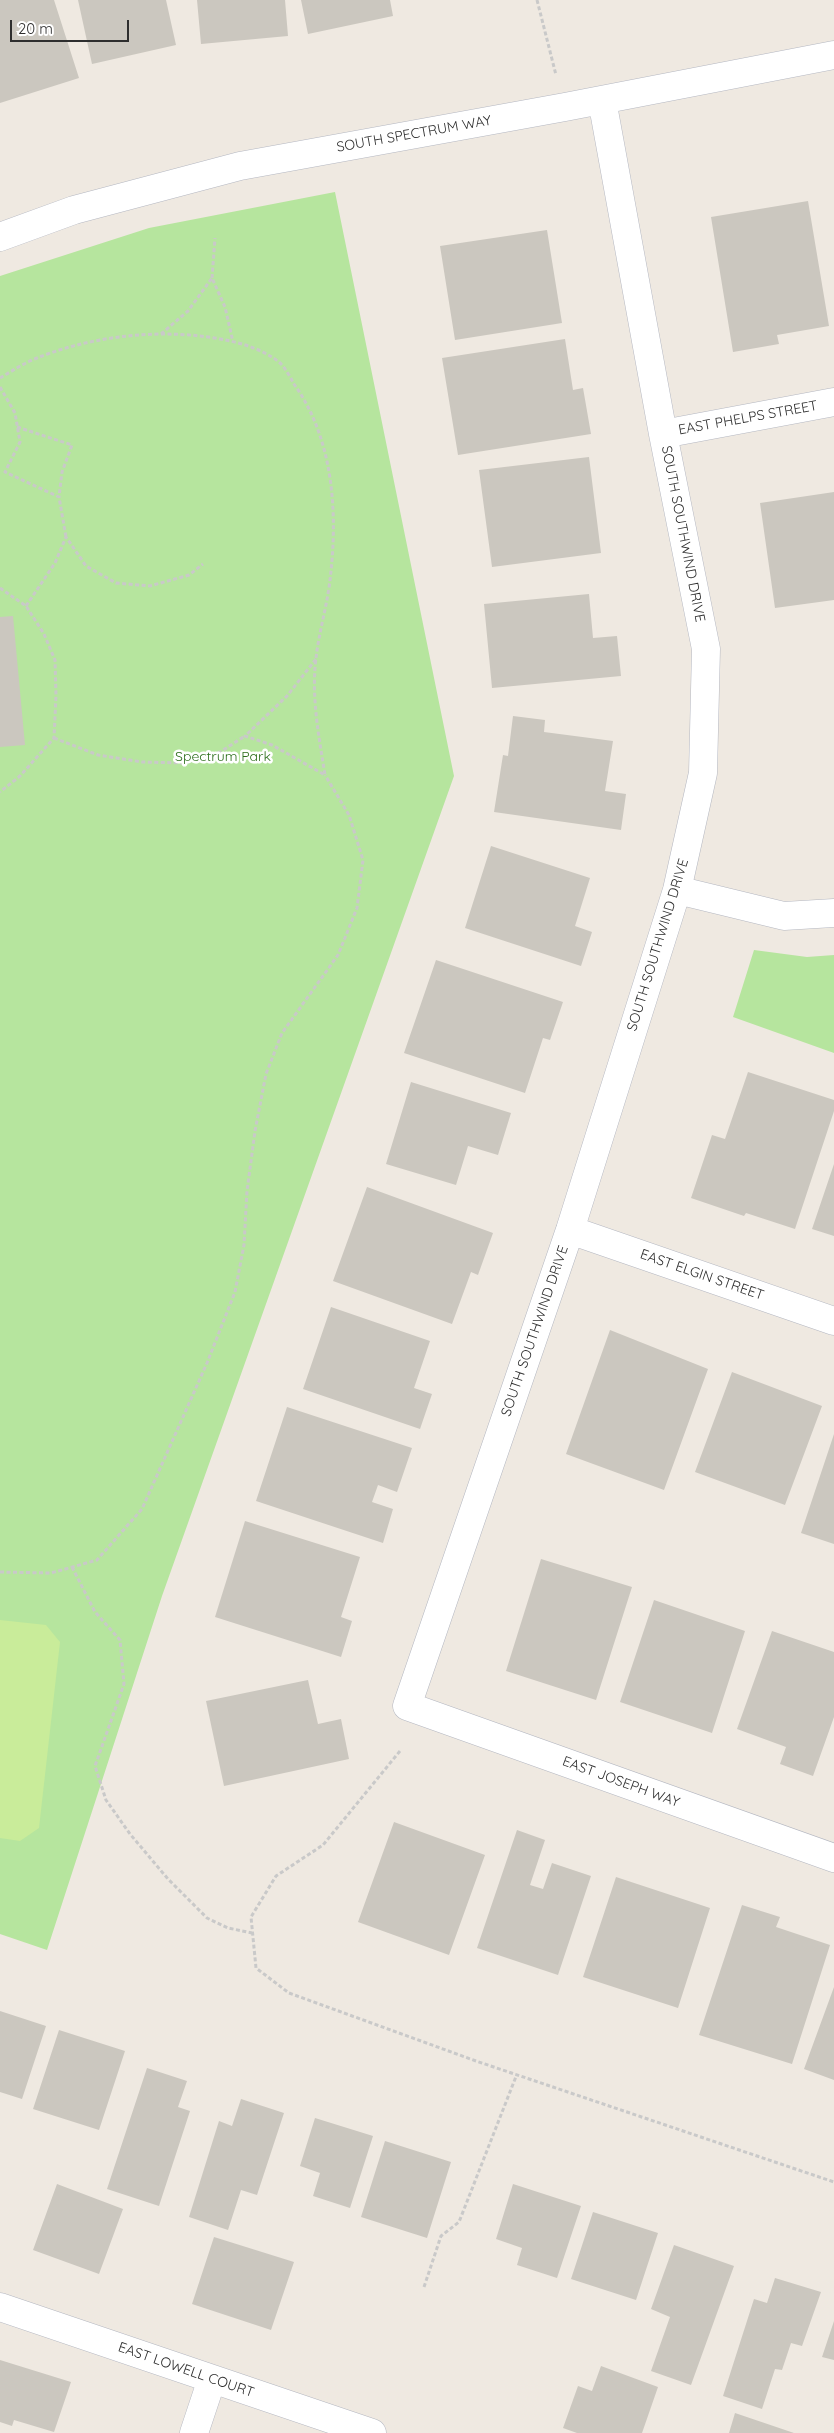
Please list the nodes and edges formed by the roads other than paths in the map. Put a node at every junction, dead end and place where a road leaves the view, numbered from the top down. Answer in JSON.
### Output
{"nodes":[{"id":1,"x":834,"y":55,"type":"edge"},
{"id":2,"x":602,"y":100,"type":"junction"},
{"id":3,"x":0,"y":237,"type":"edge"},
{"id":4,"x":834,"y":402,"type":"edge"},
{"id":5,"x":663,"y":434,"type":"junction"},
{"id":6,"x":677,"y":890,"type":"junction"},
{"id":7,"x":834,"y":913,"type":"edge"},
{"id":8,"x":570,"y":1230,"type":"junction"},
{"id":9,"x":834,"y":1321,"type":"edge"},
{"id":10,"x":407,"y":1706,"type":"joint"},
{"id":11,"x":834,"y":1858,"type":"edge"},
{"id":12,"x":0,"y":2307,"type":"edge"},
{"id":13,"x":212,"y":2379,"type":"junction"},
{"id":14,"x":194,"y":2433,"type":"edge"},
{"id":15,"x":372,"y":2433,"type":"edge"}],
"edges":[{"from":1,"to":2,"type":"street","name":"SOUTH SPECTRUM WAY"},
{"from":2,"to":3,"type":"street","name":"SOUTH SPECTRUM WAY"},
{"from":2,"to":5,"type":"street","name":"SOUTH SOUTHWIND DRIVE"},
{"from":4,"to":5,"type":"street","name":"EAST PHELPS STREET"},
{"from":5,"to":6,"type":"street","name":"SOUTH SOUTHWIND DRIVE"},
{"from":6,"to":7,"type":"street"},
{"from":6,"to":8,"type":"street","name":"SOUTH SOUTHWIND DRIVE"},
{"from":8,"to":9,"type":"street","name":"EAST ELGIN STREET"},
{"from":8,"to":10,"type":"street","name":"SOUTH SOUTHWIND DRIVE"},
{"from":10,"to":11,"type":"street","name":"EAST JOSEPH WAY"},
{"from":12,"to":13,"type":"street","name":"EAST LOWELL COURT"},
{"from":13,"to":14,"type":"street"},
{"from":13,"to":15,"type":"street","name":"EAST LOWELL COURT"}]}
